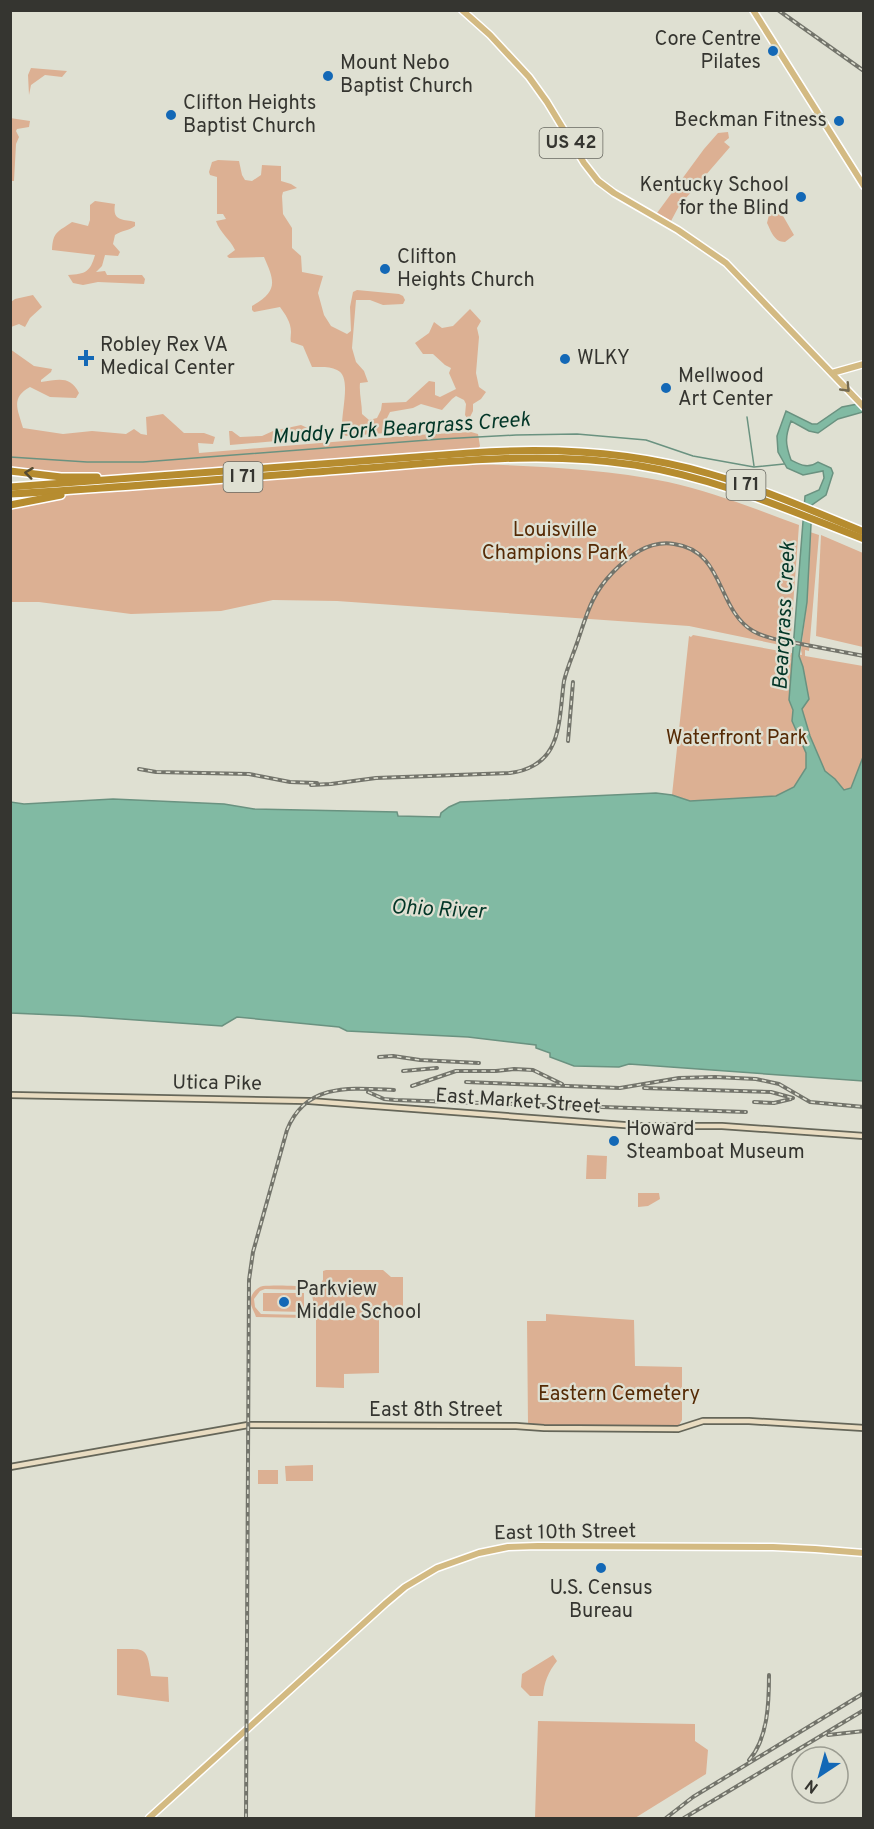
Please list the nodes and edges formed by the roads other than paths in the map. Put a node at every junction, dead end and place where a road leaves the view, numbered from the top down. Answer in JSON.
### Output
{"nodes":[{"id":1,"x":462,"y":10,"type":"edge"},
{"id":2,"x":753,"y":10,"type":"edge"},
{"id":3,"x":864,"y":186,"type":"edge"},
{"id":4,"x":864,"y":364,"type":"edge"},
{"id":5,"x":832,"y":373,"type":"junction"},
{"id":6,"x":862,"y":405,"type":"edge"},
{"id":7,"x":489,"y":455,"type":"junction"},
{"id":8,"x":10,"y":471,"type":"edge"},
{"id":9,"x":130,"y":479,"type":"junction"},
{"id":10,"x":139,"y":486,"type":"junction"},
{"id":11,"x":10,"y":487,"type":"edge"},
{"id":12,"x":10,"y":494,"type":"edge"},
{"id":13,"x":10,"y":505,"type":"edge"},
{"id":14,"x":793,"y":507,"type":"junction"},
{"id":15,"x":864,"y":532,"type":"edge"},
{"id":16,"x":864,"y":539,"type":"edge"},
{"id":17,"x":10,"y":1095,"type":"edge"},
{"id":18,"x":422,"y":1109,"type":"joint"},
{"id":19,"x":864,"y":1136,"type":"edge"},
{"id":20,"x":864,"y":1428,"type":"edge"},
{"id":21,"x":10,"y":1467,"type":"edge"},
{"id":22,"x":864,"y":1554,"type":"edge"},
{"id":23,"x":149,"y":1818,"type":"edge"}],
"edges":[{"from":1,"to":5,"type":"main road","number":"US 42"},
{"from":2,"to":3,"type":"main road"},
{"from":4,"to":5,"type":"main road"},
{"from":5,"to":6,"type":"main road","number":"US 42","one_way":true},
{"from":7,"to":9,"type":"highway","number":"I 71"},
{"from":7,"to":10,"type":"highway","number":"I 71"},
{"from":7,"to":14,"type":"highway","number":"I 71"},
{"from":9,"to":8,"type":"highway","one_way":true},
{"from":9,"to":11,"type":"highway","number":"I 71"},
{"from":10,"to":12,"type":"highway","number":"I 71"},
{"from":10,"to":13,"type":"highway"},
{"from":14,"to":15,"type":"highway","number":"I 71"},
{"from":14,"to":16,"type":"highway","number":"I 71"},
{"from":17,"to":18,"type":"main road","name":"Utica Pike"},
{"from":18,"to":19,"type":"main road","name":"East Market Street"},
{"from":20,"to":21,"type":"main road","name":"East 8th Street"},
{"from":22,"to":23,"type":"main road","name":"East 10th Street"}]}
